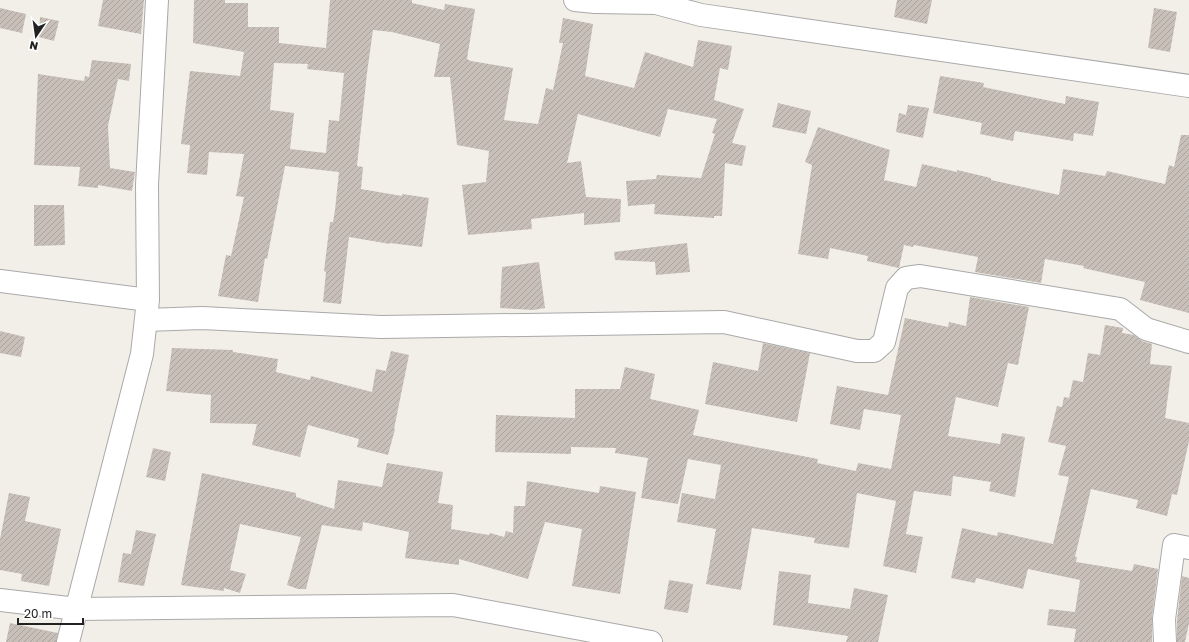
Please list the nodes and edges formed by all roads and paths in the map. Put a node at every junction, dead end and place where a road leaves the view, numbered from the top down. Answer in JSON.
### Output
{"nodes":[{"id":1,"x":157,"y":0,"type":"edge"},
{"id":2,"x":575,"y":0,"type":"edge"},
{"id":3,"x":1189,"y":86,"type":"edge"},
{"id":4,"x":0,"y":281,"type":"edge"},
{"id":5,"x":147,"y":310,"type":"junction"},
{"id":6,"x":1189,"y":342,"type":"edge"},
{"id":7,"x":1189,"y":548,"type":"edge"},
{"id":8,"x":0,"y":600,"type":"edge"},
{"id":9,"x":76,"y":609,"type":"junction"},
{"id":10,"x":68,"y":642,"type":"edge"},
{"id":11,"x":651,"y":642,"type":"edge"},
{"id":12,"x":1165,"y":642,"type":"edge"}],
"edges":[{"from":1,"to":5,"type":"street"},
{"from":2,"to":3,"type":"street"},
{"from":4,"to":5,"type":"street"},
{"from":5,"to":6,"type":"street"},
{"from":5,"to":9,"type":"street"},
{"from":7,"to":12,"type":"street"},
{"from":8,"to":9,"type":"street"},
{"from":9,"to":10,"type":"street"},
{"from":9,"to":11,"type":"street"}]}
